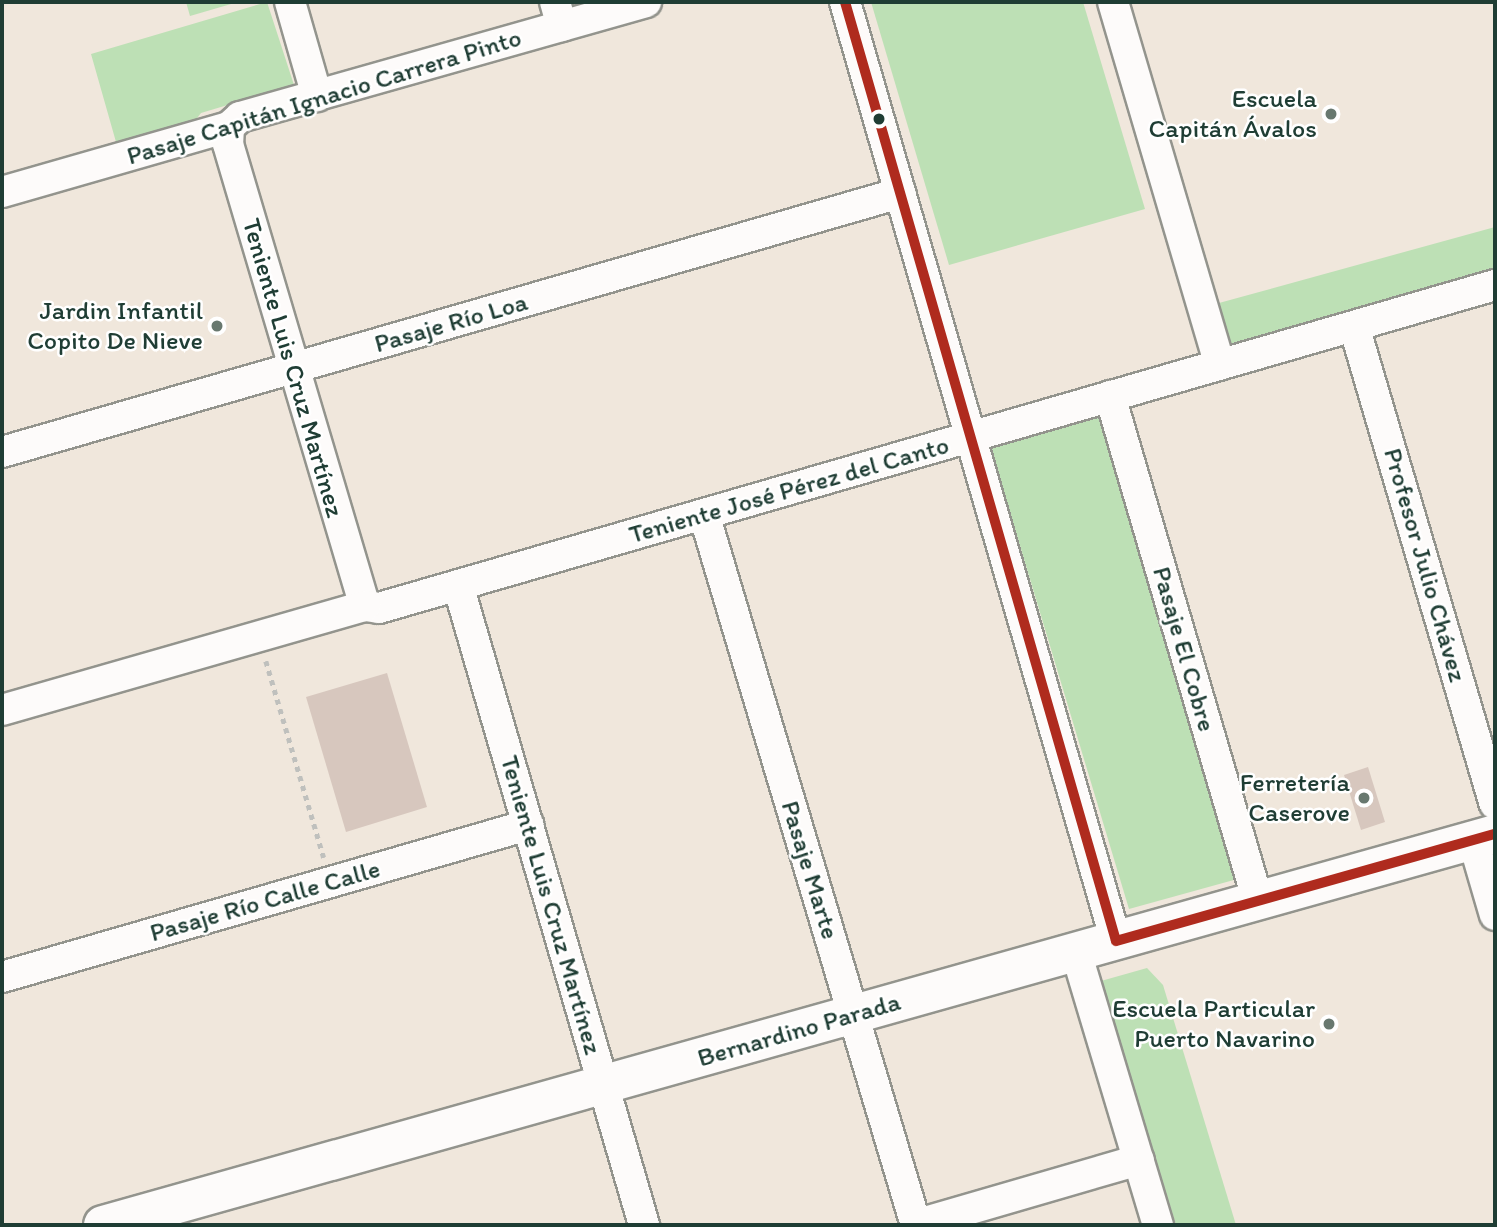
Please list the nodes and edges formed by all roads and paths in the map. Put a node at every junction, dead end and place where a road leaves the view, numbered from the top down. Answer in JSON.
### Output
{"nodes":[{"id":1,"x":290,"y":2,"type":"edge"},
{"id":2,"x":646,"y":2,"type":"edge"},
{"id":3,"x":845,"y":2,"type":"edge"},
{"id":4,"x":1113,"y":2,"type":"edge"},
{"id":5,"x":558,"y":14,"type":"edge"},
{"id":6,"x":317,"y":96,"type":"junction"},
{"id":7,"x":229,"y":128,"type":"junction"},
{"id":8,"x":2,"y":192,"type":"edge"},
{"id":9,"x":900,"y":193,"type":"junction"},
{"id":10,"x":1495,"y":285,"type":"edge"},
{"id":11,"x":1354,"y":326,"type":"junction"},
{"id":12,"x":1220,"y":365,"type":"junction"},
{"id":13,"x":293,"y":369,"type":"junction"},
{"id":14,"x":1110,"y":396,"type":"junction"},
{"id":15,"x":970,"y":437,"type":"junction"},
{"id":16,"x":2,"y":452,"type":"edge"},
{"id":17,"x":704,"y":514,"type":"junction"},
{"id":18,"x":458,"y":585,"type":"junction"},
{"id":19,"x":365,"y":606,"type":"junction"},
{"id":20,"x":259,"y":637,"type":"junction"},
{"id":21,"x":2,"y":710,"type":"edge"},
{"id":22,"x":1495,"y":804,"type":"edge"},
{"id":23,"x":528,"y":825,"type":"junction"},
{"id":24,"x":1484,"y":837,"type":"edge"},
{"id":25,"x":331,"y":882,"type":"junction"},
{"id":26,"x":1493,"y":896,"type":"edge"},
{"id":27,"x":1258,"y":901,"type":"junction"},
{"id":28,"x":1115,"y":941,"type":"junction"},
{"id":29,"x":1076,"y":952,"type":"junction"},
{"id":30,"x":2,"y":977,"type":"edge"},
{"id":31,"x":853,"y":1015,"type":"junction"},
{"id":32,"x":603,"y":1085,"type":"junction"},
{"id":33,"x":1139,"y":1160,"type":"junction"},
{"id":34,"x":103,"y":1225,"type":"edge"},
{"id":35,"x":644,"y":1225,"type":"edge"},
{"id":36,"x":915,"y":1225,"type":"edge"},
{"id":37,"x":1158,"y":1225,"type":"edge"}],
"edges":[{"from":1,"to":6,"type":"street"},
{"from":2,"to":5,"type":"street","name":"Pasaje Capitán Ignacio Carrera Pinto"},
{"from":3,"to":9,"type":"street"},
{"from":4,"to":12,"type":"street"},
{"from":5,"to":6,"type":"street","name":"Pasaje Capitán Ignacio Carrera Pinto"},
{"from":6,"to":7,"type":"street","name":"Pasaje Capitán Ignacio Carrera Pinto"},
{"from":7,"to":8,"type":"street","name":"Pasaje Capitán Ignacio Carrera Pinto"},
{"from":7,"to":13,"type":"street","name":"Teniente Luis Cruz Martínez"},
{"from":9,"to":13,"type":"street","name":"Pasaje Río Loa"},
{"from":9,"to":15,"type":"street"},
{"from":10,"to":11,"type":"street","name":"Teniente José Pérez del Canto"},
{"from":11,"to":12,"type":"street","name":"Teniente José Pérez del Canto"},
{"from":11,"to":22,"type":"street","name":"Profesor Julio Chávez"},
{"from":12,"to":14,"type":"street","name":"Teniente José Pérez del Canto"},
{"from":13,"to":16,"type":"street","name":"Pasaje Río Loa"},
{"from":13,"to":19,"type":"street","name":"Teniente Luis Cruz Martínez"},
{"from":14,"to":15,"type":"street","name":"Teniente José Pérez del Canto"},
{"from":14,"to":27,"type":"street","name":"Pasaje El Cobre"},
{"from":15,"to":17,"type":"street","name":"Teniente José Pérez del Canto"},
{"from":15,"to":28,"type":"street"},
{"from":17,"to":18,"type":"street","name":"Teniente José Pérez del Canto"},
{"from":17,"to":31,"type":"street","name":"Pasaje Marte"},
{"from":18,"to":19,"type":"street","name":"Teniente José Pérez del Canto"},
{"from":18,"to":23,"type":"street","name":"Teniente Luis Cruz Martínez"},
{"from":19,"to":20,"type":"street","name":"Teniente José Pérez del Canto"},
{"from":20,"to":21,"type":"street","name":"Teniente José Pérez del Canto"},
{"from":20,"to":25,"type":"path"},
{"from":23,"to":25,"type":"street","name":"Pasaje Río Calle Calle"},
{"from":23,"to":32,"type":"street","name":"Teniente Luis Cruz Martínez"},
{"from":24,"to":26,"type":"street"},
{"from":24,"to":27,"type":"street","name":"Bernardino Parada"},
{"from":25,"to":30,"type":"street","name":"Pasaje Río Calle Calle"},
{"from":27,"to":28,"type":"street","name":"Bernardino Parada"},
{"from":28,"to":29,"type":"street","name":"Bernardino Parada"},
{"from":29,"to":31,"type":"street","name":"Bernardino Parada"},
{"from":29,"to":33,"type":"street"},
{"from":31,"to":32,"type":"street","name":"Bernardino Parada"},
{"from":31,"to":36,"type":"street","name":"Pasaje Marte"},
{"from":32,"to":34,"type":"street","name":"Bernardino Parada"},
{"from":32,"to":35,"type":"street","name":"Teniente Luis Cruz Martínez"},
{"from":33,"to":36,"type":"street"},
{"from":33,"to":37,"type":"street"}]}
